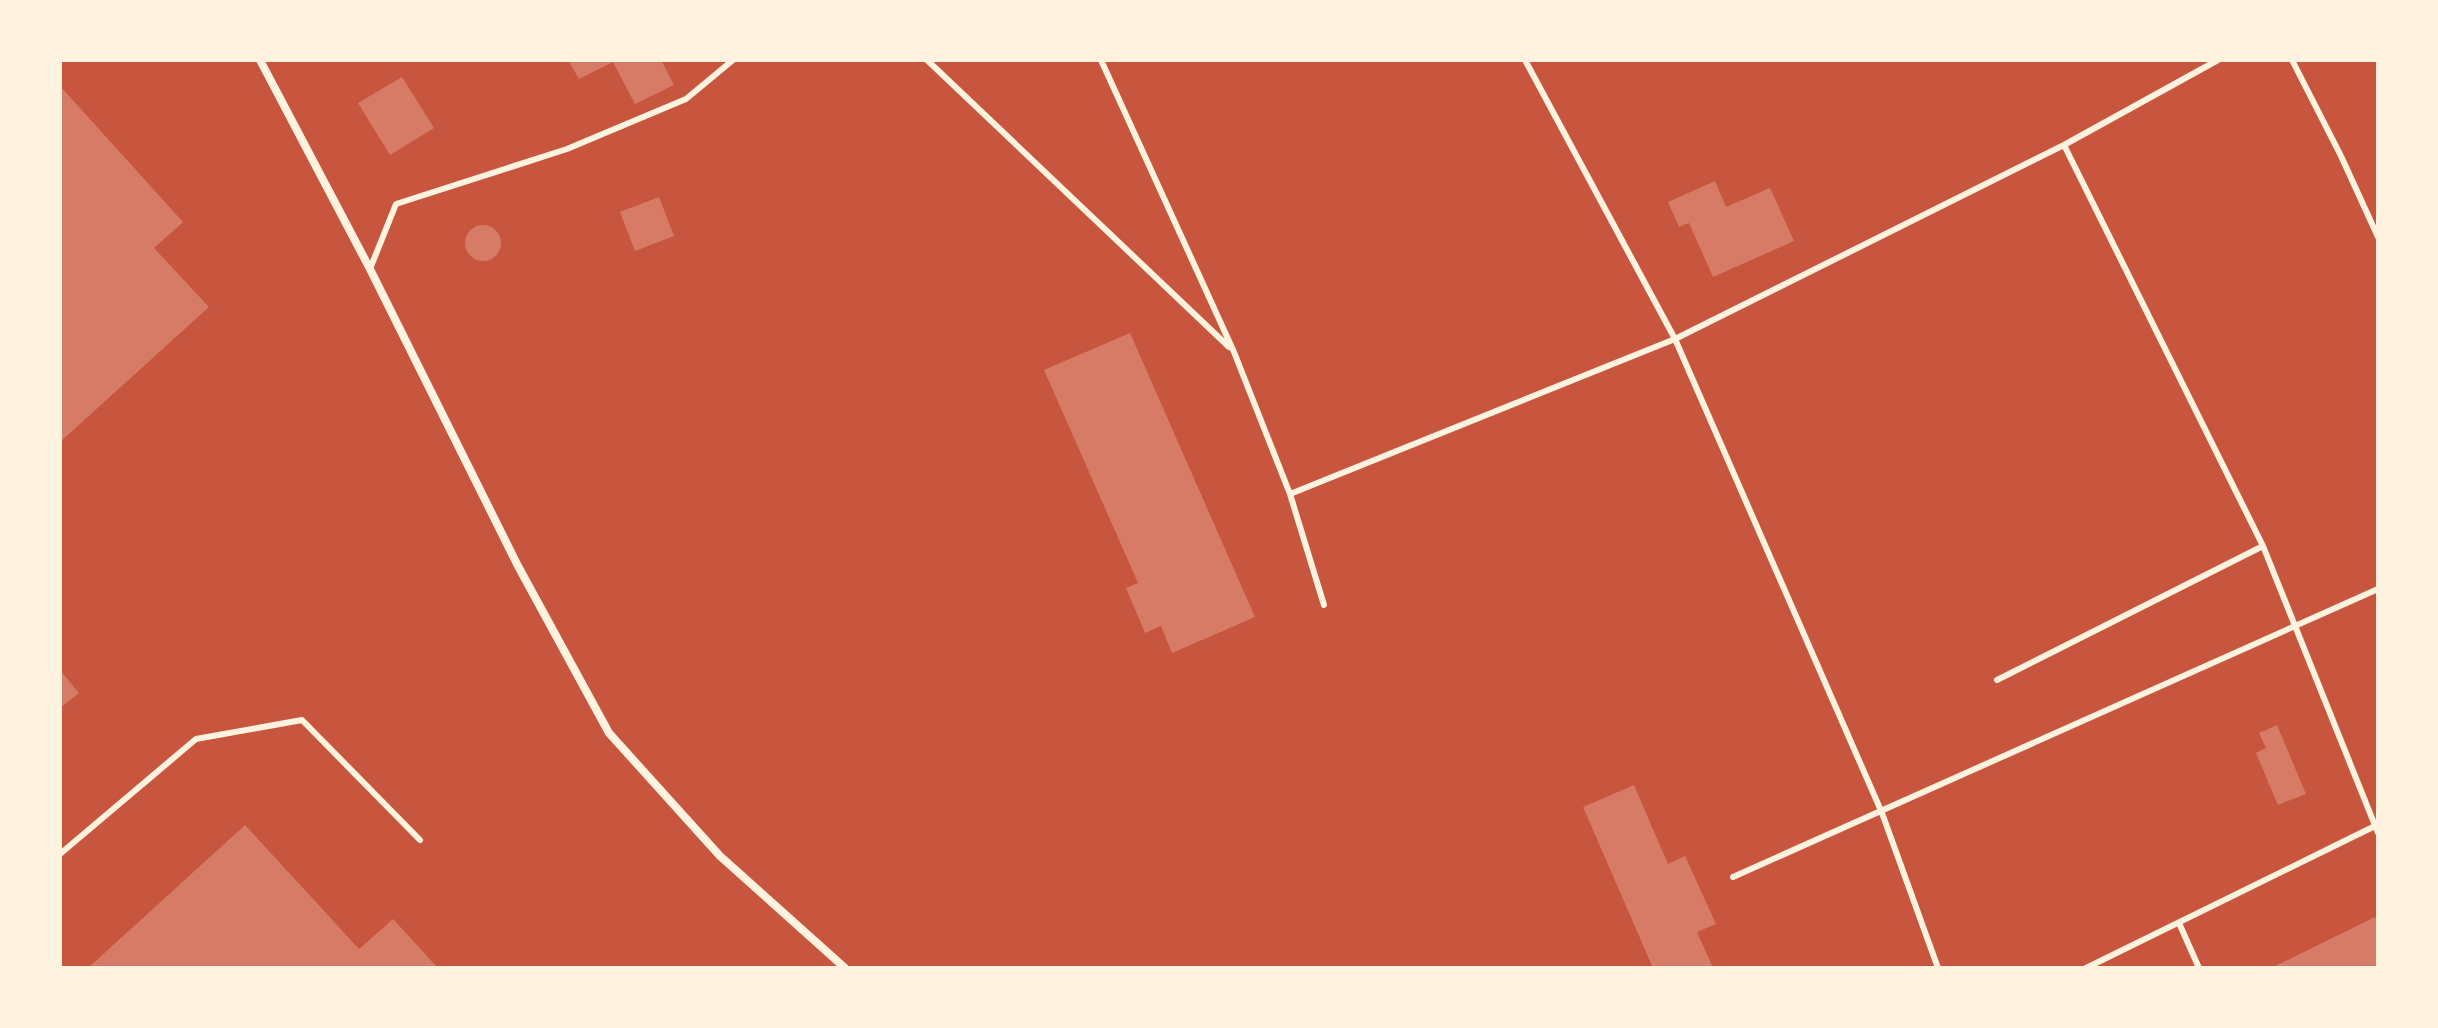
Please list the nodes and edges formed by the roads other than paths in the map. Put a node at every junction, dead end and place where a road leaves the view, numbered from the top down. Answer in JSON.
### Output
{"nodes":[{"id":1,"x":260,"y":60,"type":"edge"},
{"id":2,"x":733,"y":60,"type":"edge"},
{"id":3,"x":927,"y":60,"type":"edge"},
{"id":4,"x":1101,"y":60,"type":"edge"},
{"id":5,"x":1525,"y":60,"type":"edge"},
{"id":6,"x":2218,"y":60,"type":"edge"},
{"id":7,"x":2292,"y":60,"type":"edge"},
{"id":8,"x":2064,"y":145,"type":"junction"},
{"id":9,"x":2378,"y":237,"type":"edge"},
{"id":10,"x":370,"y":269,"type":"junction"},
{"id":11,"x":1675,"y":339,"type":"junction"},
{"id":12,"x":1234,"y":352,"type":"junction"},
{"id":13,"x":1290,"y":494,"type":"junction"},
{"id":14,"x":2263,"y":546,"type":"junction"},
{"id":15,"x":2378,"y":589,"type":"edge"},
{"id":16,"x":1324,"y":605,"type":"dead end"},
{"id":17,"x":2294,"y":628,"type":"junction"},
{"id":18,"x":1997,"y":680,"type":"dead end"},
{"id":19,"x":1882,"y":813,"type":"junction"},
{"id":20,"x":2376,"y":829,"type":"edge"},
{"id":21,"x":420,"y":840,"type":"dead end"},
{"id":22,"x":60,"y":854,"type":"edge"},
{"id":23,"x":1733,"y":877,"type":"dead end"},
{"id":24,"x":2179,"y":923,"type":"junction"},
{"id":25,"x":845,"y":968,"type":"edge"},
{"id":26,"x":1938,"y":968,"type":"edge"},
{"id":27,"x":2086,"y":968,"type":"edge"},
{"id":28,"x":2199,"y":968,"type":"edge"}],
"edges":[{"from":1,"to":10,"type":"street"},
{"from":2,"to":10,"type":"lane"},
{"from":3,"to":12,"type":"lane"},
{"from":4,"to":12,"type":"lane"},
{"from":5,"to":11,"type":"lane"},
{"from":6,"to":8,"type":"lane"},
{"from":7,"to":9,"type":"lane"},
{"from":8,"to":11,"type":"lane"},
{"from":8,"to":14,"type":"lane"},
{"from":10,"to":25,"type":"street"},
{"from":11,"to":13,"type":"lane"},
{"from":11,"to":19,"type":"lane"},
{"from":12,"to":13,"type":"lane"},
{"from":13,"to":16,"type":"lane"},
{"from":14,"to":17,"type":"lane"},
{"from":14,"to":18,"type":"lane"},
{"from":15,"to":17,"type":"lane"},
{"from":17,"to":19,"type":"lane"},
{"from":17,"to":20,"type":"lane"},
{"from":19,"to":23,"type":"lane"},
{"from":19,"to":26,"type":"lane"},
{"from":20,"to":24,"type":"lane"},
{"from":21,"to":22,"type":"lane"},
{"from":24,"to":27,"type":"lane"},
{"from":24,"to":28,"type":"lane"}]}
